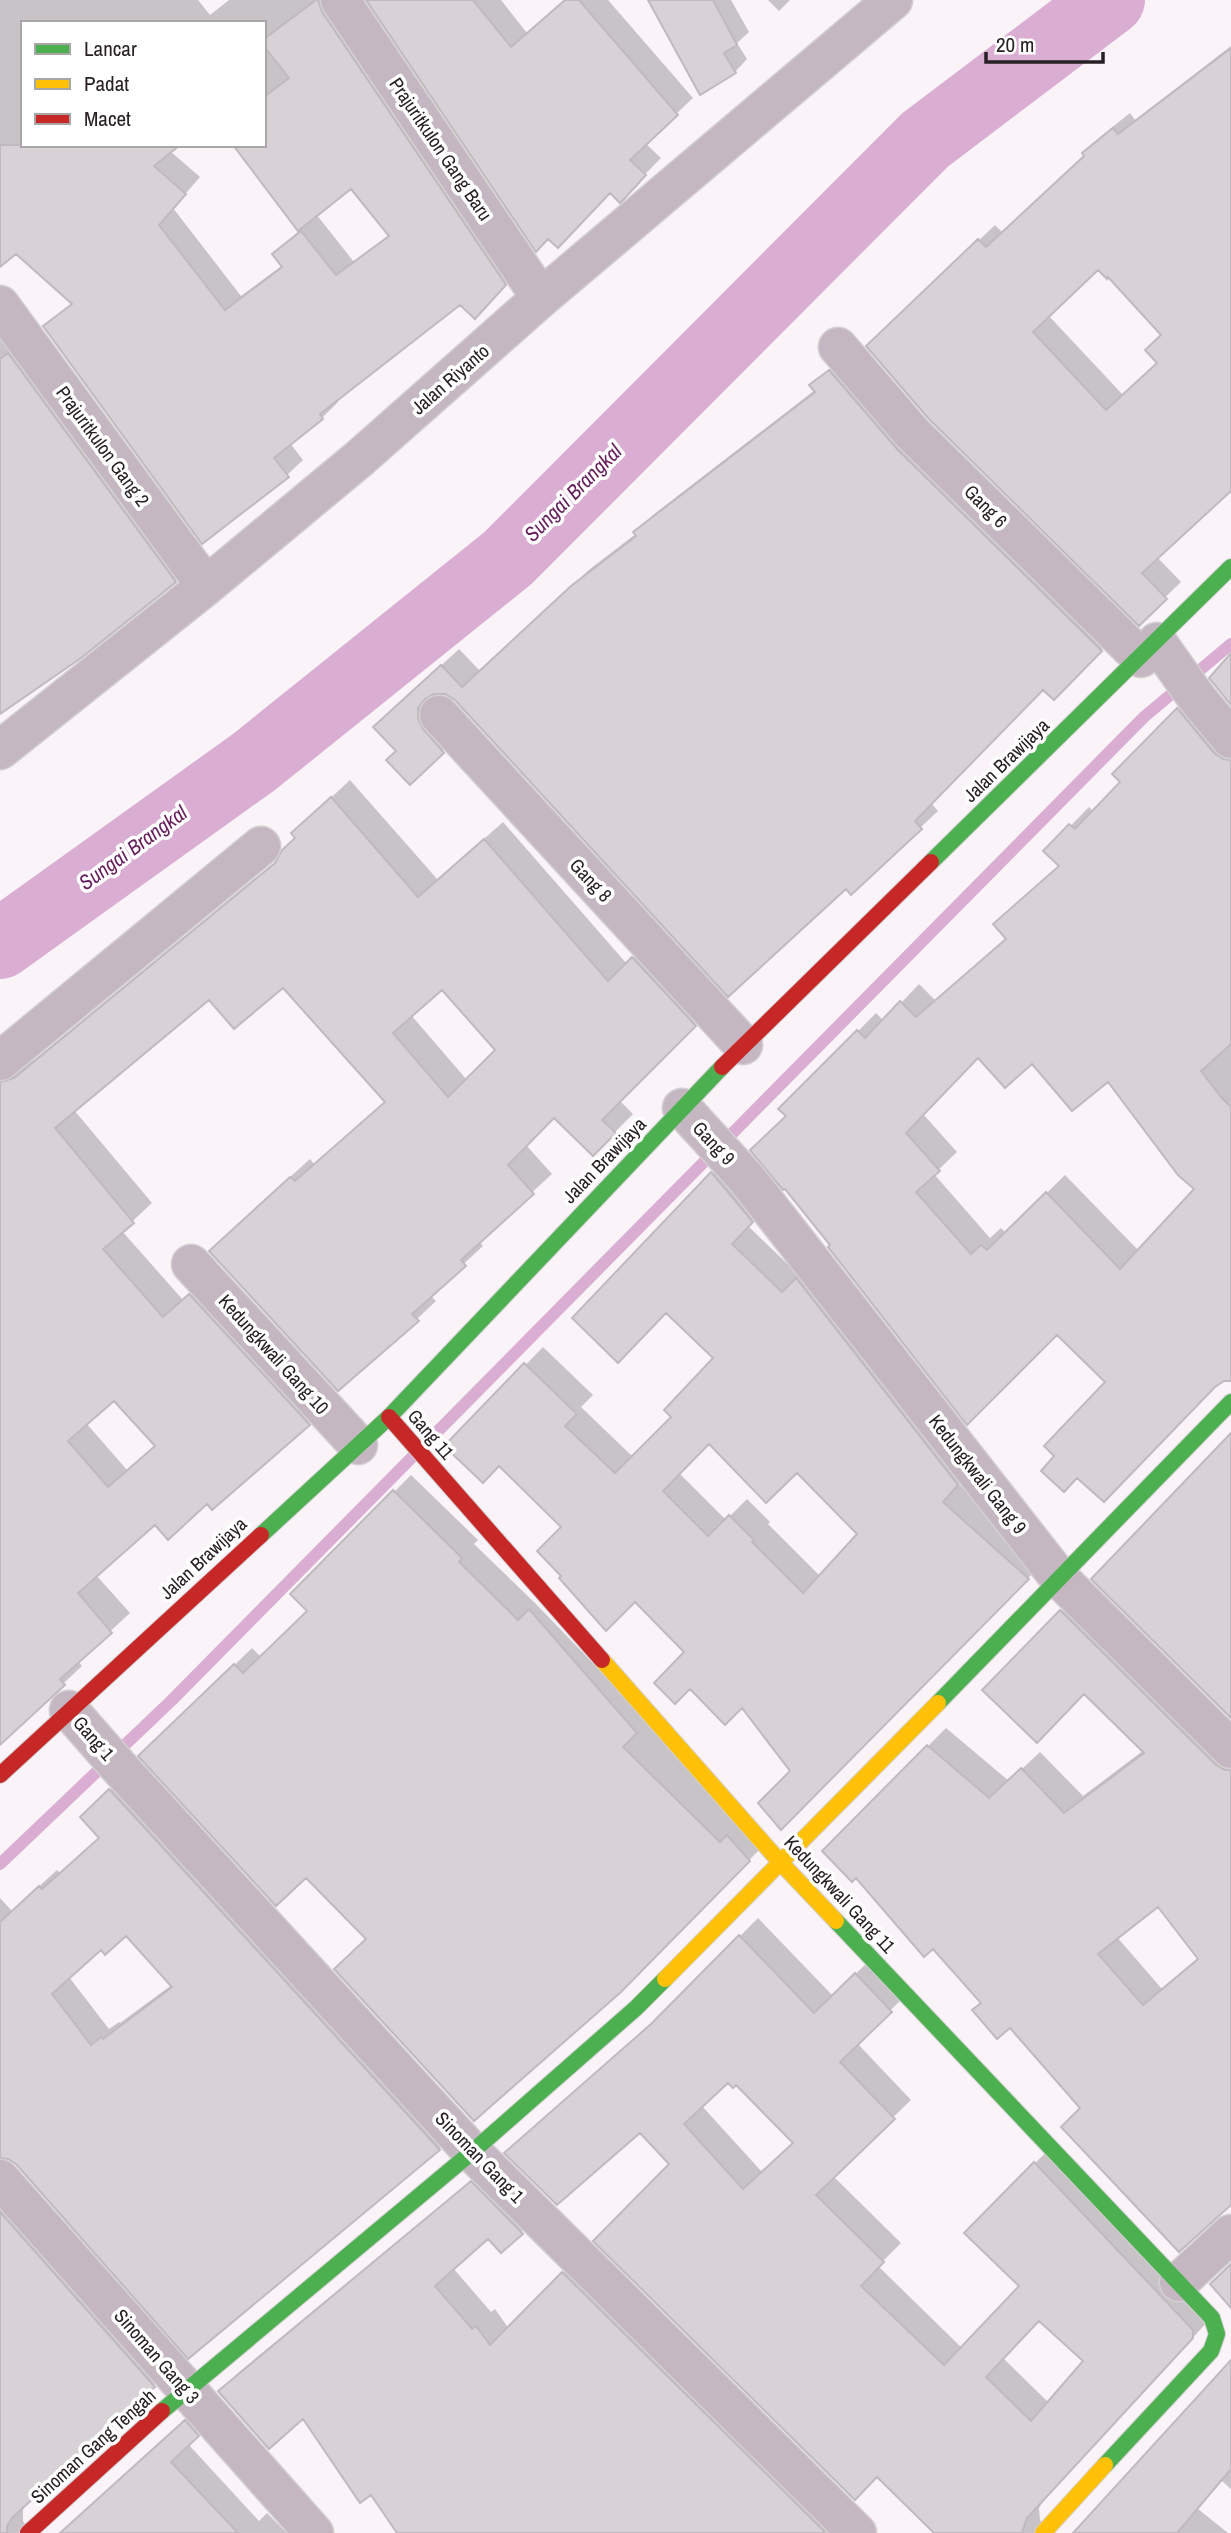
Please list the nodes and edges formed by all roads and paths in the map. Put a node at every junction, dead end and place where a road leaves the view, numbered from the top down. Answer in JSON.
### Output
{"nodes":[{"id":1,"x":341,"y":0,"type":"edge"},
{"id":2,"x":893,"y":0,"type":"edge"},
{"id":3,"x":541,"y":298,"type":"junction"},
{"id":4,"x":0,"y":305,"type":"edge"},
{"id":5,"x":838,"y":347,"type":"dead end"},
{"id":6,"x":1231,"y":566,"type":"edge"},
{"id":7,"x":206,"y":586,"type":"junction"},
{"id":8,"x":1149,"y":650,"type":"junction"},
{"id":9,"x":439,"y":715,"type":"dead end"},
{"id":10,"x":1231,"y":739,"type":"edge"},
{"id":11,"x":0,"y":750,"type":"edge"},
{"id":12,"x":261,"y":846,"type":"dead end"},
{"id":13,"x":743,"y":1045,"type":"junction"},
{"id":14,"x":0,"y":1061,"type":"edge"},
{"id":15,"x":693,"y":1121,"type":"junction"},
{"id":16,"x":746,"y":1178,"type":"joint"},
{"id":17,"x":191,"y":1264,"type":"dead end"},
{"id":18,"x":1231,"y":1402,"type":"edge"},
{"id":19,"x":389,"y":1417,"type":"junction"},
{"id":20,"x":358,"y":1445,"type":"junction"},
{"id":21,"x":441,"y":1478,"type":"joint"},
{"id":22,"x":1060,"y":1579,"type":"junction"},
{"id":23,"x":69,"y":1710,"type":"junction"},
{"id":24,"x":1231,"y":1749,"type":"edge"},
{"id":25,"x":111,"y":1757,"type":"joint"},
{"id":26,"x":0,"y":1775,"type":"edge"},
{"id":27,"x":780,"y":1861,"type":"junction"},
{"id":28,"x":472,"y":2152,"type":"junction"},
{"id":29,"x":0,"y":2179,"type":"edge"},
{"id":30,"x":1231,"y":2234,"type":"edge"},
{"id":31,"x":1179,"y":2283,"type":"junction"},
{"id":32,"x":186,"y":2389,"type":"junction"},
{"id":33,"x":29,"y":2533,"type":"edge"},
{"id":34,"x":314,"y":2533,"type":"edge"},
{"id":35,"x":857,"y":2533,"type":"edge"},
{"id":36,"x":1043,"y":2533,"type":"edge"}],
"edges":[{"from":1,"to":3,"type":"street","name":"Prajuritkulon Gang Baru"},
{"from":2,"to":3,"type":"street","name":"Jalan Riyanto"},
{"from":3,"to":7,"type":"street","name":"Jalan Riyanto"},
{"from":4,"to":7,"type":"street","name":"Prajuritkulon Gang 2"},
{"from":5,"to":8,"type":"street","name":"Gang 6"},
{"from":6,"to":8,"type":"street","name":"Jalan Brawijaya"},
{"from":7,"to":11,"type":"street","name":"Jalan Riyanto"},
{"from":8,"to":10,"type":"street","name":"Gang 6"},
{"from":8,"to":13,"type":"street","name":"Jalan Brawijaya"},
{"from":9,"to":13,"type":"street","name":"Gang 8"},
{"from":12,"to":14,"type":"street"},
{"from":13,"to":15,"type":"street","name":"Jalan Brawijaya"},
{"from":15,"to":16,"type":"street","name":"Gang 9"},
{"from":15,"to":19,"type":"street","name":"Jalan Brawijaya"},
{"from":16,"to":22,"type":"street","name":"Kedungkwali Gang 9"},
{"from":17,"to":20,"type":"street","name":"Kedungkwali Gang 10"},
{"from":18,"to":22,"type":"street","name":"Sinoman Gang Tengah"},
{"from":19,"to":20,"type":"street","name":"Jalan Brawijaya"},
{"from":19,"to":21,"type":"street","name":"Gang 11"},
{"from":20,"to":23,"type":"street","name":"Jalan Brawijaya"},
{"from":21,"to":27,"type":"street","name":"Kedungkwali Gang 11"},
{"from":22,"to":24,"type":"street","name":"Kedungkwali Gang 9"},
{"from":22,"to":27,"type":"street","name":"Sinoman Gang Tengah"},
{"from":23,"to":25,"type":"street","name":"Gang 1"},
{"from":23,"to":26,"type":"street","name":"Jalan Brawijaya"},
{"from":25,"to":28,"type":"street","name":"Sinoman Gang 1"},
{"from":27,"to":28,"type":"street","name":"Sinoman Gang Tengah"},
{"from":27,"to":31,"type":"street","name":"Kedungkwali Gang 11"},
{"from":28,"to":32,"type":"street","name":"Sinoman Gang Tengah"},
{"from":28,"to":35,"type":"street","name":"Sinoman Gang 1"},
{"from":29,"to":32,"type":"street","name":"Sinoman Gang 3"},
{"from":30,"to":31,"type":"street"},
{"from":31,"to":36,"type":"street","name":"Kedungkwali Gang 11"},
{"from":32,"to":33,"type":"street","name":"Sinoman Gang Tengah"},
{"from":32,"to":34,"type":"street","name":"Sinoman Gang 3"}]}
